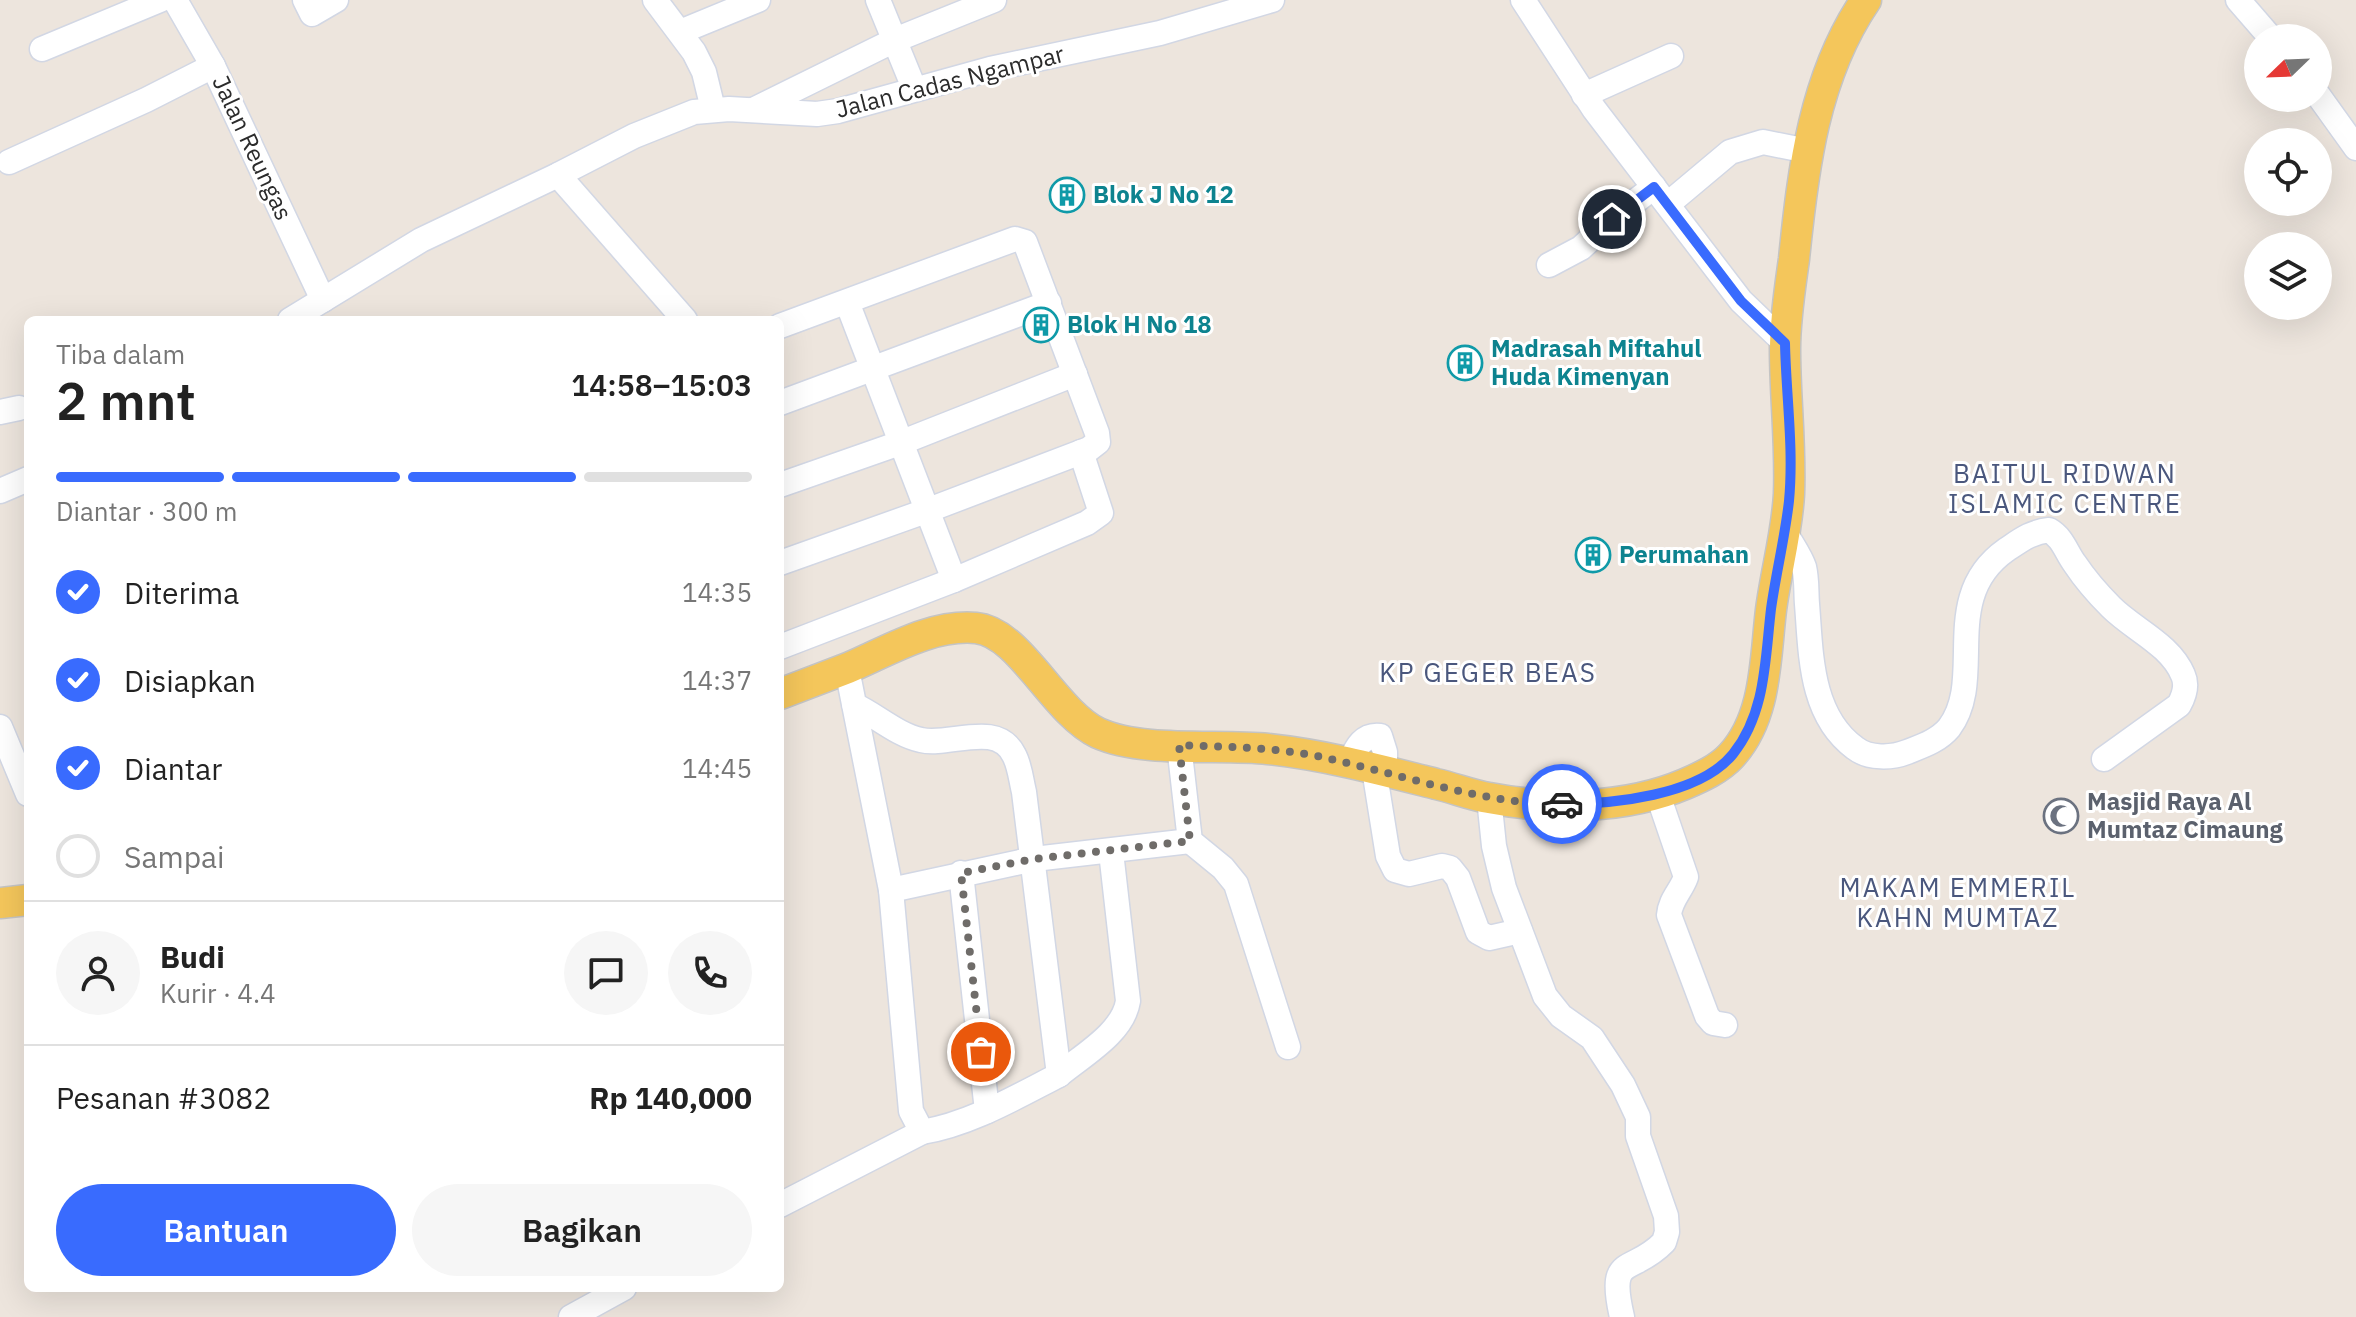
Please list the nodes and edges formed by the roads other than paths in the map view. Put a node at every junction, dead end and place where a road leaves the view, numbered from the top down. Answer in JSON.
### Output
{"nodes":[{"id":1,"x":160,"y":0,"type":"edge"},
{"id":2,"x":175,"y":0,"type":"edge"},
{"id":3,"x":305,"y":0,"type":"edge"},
{"id":4,"x":336,"y":0,"type":"edge"},
{"id":5,"x":655,"y":0,"type":"edge"},
{"id":6,"x":758,"y":0,"type":"edge"},
{"id":7,"x":878,"y":0,"type":"edge"},
{"id":8,"x":994,"y":0,"type":"edge"},
{"id":9,"x":1272,"y":0,"type":"edge"},
{"id":10,"x":1523,"y":0,"type":"edge"},
{"id":11,"x":1866,"y":0,"type":"edge"},
{"id":12,"x":2238,"y":0,"type":"edge"},
{"id":13,"x":2259,"y":24,"type":"edge"},
{"id":14,"x":680,"y":32,"type":"junction"},
{"id":15,"x":895,"y":40,"type":"junction"},
{"id":16,"x":42,"y":49,"type":"dead end"},
{"id":17,"x":1671,"y":56,"type":"dead end"},
{"id":18,"x":213,"y":66,"type":"junction"},
{"id":19,"x":914,"y":88,"type":"junction"},
{"id":20,"x":1584,"y":95,"type":"junction"},
{"id":21,"x":713,"y":109,"type":"junction"},
{"id":22,"x":753,"y":110,"type":"junction"},
{"id":23,"x":2330,"y":112,"type":"edge"},
{"id":24,"x":2356,"y":148,"type":"edge"},
{"id":25,"x":1808,"y":151,"type":"junction"},
{"id":26,"x":9,"y":162,"type":"dead end"},
{"id":27,"x":558,"y":175,"type":"junction"},
{"id":28,"x":1661,"y":195,"type":"junction"},
{"id":29,"x":1549,"y":265,"type":"dead end"},
{"id":30,"x":323,"y":300,"type":"junction"},
{"id":31,"x":847,"y":302,"type":"junction"},
{"id":32,"x":1049,"y":303,"type":"junction"},
{"id":33,"x":297,"y":316,"type":"edge"},
{"id":34,"x":681,"y":316,"type":"edge"},
{"id":35,"x":784,"y":325,"type":"edge"},
{"id":36,"x":1785,"y":343,"type":"junction"},
{"id":37,"x":874,"y":370,"type":"junction"},
{"id":38,"x":1075,"y":374,"type":"junction"},
{"id":39,"x":784,"y":402,"type":"edge"},
{"id":40,"x":900,"y":443,"type":"junction"},
{"id":41,"x":1081,"y":452,"type":"junction"},
{"id":42,"x":24,"y":481,"type":"edge"},
{"id":43,"x":784,"y":484,"type":"edge"},
{"id":44,"x":0,"y":491,"type":"edge"},
{"id":45,"x":926,"y":511,"type":"junction"},
{"id":46,"x":1784,"y":530,"type":"junction"},
{"id":47,"x":784,"y":562,"type":"edge"},
{"id":48,"x":954,"y":580,"type":"junction"},
{"id":49,"x":784,"y":645,"type":"edge"},
{"id":50,"x":847,"y":669,"type":"junction"},
{"id":51,"x":784,"y":693,"type":"edge"},
{"id":52,"x":854,"y":705,"type":"junction"},
{"id":53,"x":0,"y":727,"type":"edge"},
{"id":54,"x":1179,"y":745,"type":"junction"},
{"id":55,"x":2104,"y":759,"type":"dead end"},
{"id":56,"x":1369,"y":768,"type":"junction"},
{"id":57,"x":24,"y":784,"type":"edge"},
{"id":58,"x":1658,"y":795,"type":"junction"},
{"id":59,"x":1489,"y":798,"type":"junction"},
{"id":60,"x":1190,"y":841,"type":"junction"},
{"id":61,"x":1111,"y":852,"type":"junction"},
{"id":62,"x":1034,"y":859,"type":"junction"},
{"id":63,"x":961,"y":873,"type":"junction"},
{"id":64,"x":891,"y":890,"type":"junction"},
{"id":65,"x":24,"y":900,"type":"edge"},
{"id":66,"x":0,"y":903,"type":"edge"},
{"id":67,"x":1520,"y":931,"type":"junction"},
{"id":68,"x":1725,"y":1025,"type":"dead end"},
{"id":69,"x":1288,"y":1047,"type":"dead end"},
{"id":70,"x":1059,"y":1075,"type":"junction"},
{"id":71,"x":987,"y":1111,"type":"junction"},
{"id":72,"x":922,"y":1132,"type":"junction"},
{"id":73,"x":784,"y":1203,"type":"edge"},
{"id":74,"x":618,"y":1292,"type":"edge"},
{"id":75,"x":582,"y":1314,"type":"edge"},
{"id":76,"x":1622,"y":1317,"type":"edge"}],
"edges":[{"from":1,"to":16,"type":"street"},
{"from":2,"to":18,"type":"street","name":"Jalan Reungas"},
{"from":3,"to":4,"type":"street"},
{"from":5,"to":14,"type":"street"},
{"from":6,"to":14,"type":"street"},
{"from":7,"to":15,"type":"street"},
{"from":8,"to":15,"type":"street"},
{"from":9,"to":19,"type":"street","name":"Jalan Cadas Ngampar"},
{"from":10,"to":20,"type":"street"},
{"from":11,"to":25,"type":"main road"},
{"from":12,"to":13,"type":"street"},
{"from":14,"to":21,"type":"street"},
{"from":15,"to":19,"type":"street"},
{"from":15,"to":22,"type":"street"},
{"from":17,"to":20,"type":"street"},
{"from":18,"to":26,"type":"street"},
{"from":18,"to":30,"type":"street","name":"Jalan Reungas"},
{"from":19,"to":22,"type":"street","name":"Jalan Cadas Ngampar"},
{"from":20,"to":28,"type":"street"},
{"from":21,"to":22,"type":"street","name":"Jalan Cadas Ngampar"},
{"from":21,"to":27,"type":"street","name":"Jalan Cadas Ngampar"},
{"from":23,"to":24,"type":"street"},
{"from":25,"to":28,"type":"street"},
{"from":25,"to":36,"type":"main road"},
{"from":27,"to":30,"type":"street","name":"Jalan Cadas Ngampar"},
{"from":27,"to":34,"type":"street"},
{"from":28,"to":29,"type":"street"},
{"from":28,"to":36,"type":"street"},
{"from":30,"to":33,"type":"street","name":"Jalan Cadas Ngampar"},
{"from":31,"to":32,"type":"street"},
{"from":31,"to":35,"type":"street"},
{"from":31,"to":37,"type":"street"},
{"from":32,"to":37,"type":"street"},
{"from":32,"to":38,"type":"street"},
{"from":36,"to":46,"type":"main road"},
{"from":37,"to":39,"type":"street"},
{"from":37,"to":40,"type":"street"},
{"from":38,"to":40,"type":"street"},
{"from":38,"to":41,"type":"street"},
{"from":40,"to":43,"type":"street"},
{"from":40,"to":45,"type":"street"},
{"from":41,"to":45,"type":"street"},
{"from":41,"to":48,"type":"street"},
{"from":42,"to":44,"type":"street"},
{"from":45,"to":47,"type":"street"},
{"from":45,"to":48,"type":"street"},
{"from":46,"to":55,"type":"street"},
{"from":46,"to":58,"type":"main road"},
{"from":48,"to":49,"type":"street"},
{"from":50,"to":51,"type":"main road"},
{"from":50,"to":52,"type":"street"},
{"from":50,"to":54,"type":"main road"},
{"from":52,"to":62,"type":"street"},
{"from":52,"to":64,"type":"street"},
{"from":53,"to":57,"type":"street"},
{"from":54,"to":56,"type":"main road"},
{"from":54,"to":60,"type":"street"},
{"from":56,"to":59,"type":"main road"},
{"from":56,"to":67,"type":"street"},
{"from":58,"to":59,"type":"main road"},
{"from":58,"to":68,"type":"street"},
{"from":59,"to":67,"type":"street"},
{"from":60,"to":61,"type":"street"},
{"from":60,"to":69,"type":"street"},
{"from":61,"to":62,"type":"street"},
{"from":61,"to":70,"type":"street"},
{"from":62,"to":63,"type":"street"},
{"from":62,"to":70,"type":"street"},
{"from":63,"to":64,"type":"street"},
{"from":63,"to":71,"type":"street"},
{"from":64,"to":72,"type":"street"},
{"from":65,"to":66,"type":"main road"},
{"from":67,"to":76,"type":"street"},
{"from":70,"to":71,"type":"street"},
{"from":71,"to":72,"type":"street"},
{"from":72,"to":73,"type":"street"},
{"from":74,"to":75,"type":"street"}]}
